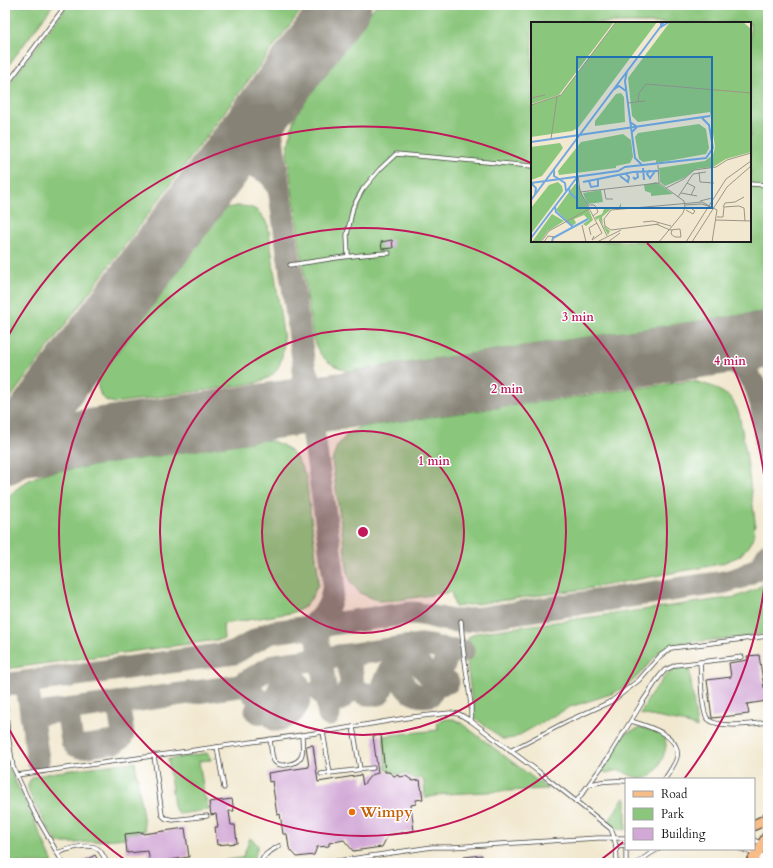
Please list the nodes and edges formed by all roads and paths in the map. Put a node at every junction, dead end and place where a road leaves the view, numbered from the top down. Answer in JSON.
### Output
{"nodes":[{"id":1,"x":66,"y":5,"type":"edge"},
{"id":2,"x":5,"y":87,"type":"edge"},
{"id":3,"x":531,"y":166,"type":"edge"},
{"id":4,"x":751,"y":184,"type":"edge"},
{"id":5,"x":768,"y":185,"type":"edge"},
{"id":6,"x":389,"y":253,"type":"dead end"},
{"id":7,"x":348,"y":256,"type":"junction"},
{"id":8,"x":290,"y":265,"type":"dead end"},
{"id":9,"x":461,"y":621,"type":"dead end"},
{"id":10,"x":768,"y":636,"type":"edge"},
{"id":11,"x":742,"y":657,"type":"dead end"},
{"id":12,"x":700,"y":662,"type":"junction"},
{"id":13,"x":5,"y":700,"type":"edge"},
{"id":14,"x":471,"y":721,"type":"junction"},
{"id":15,"x":631,"y":721,"type":"junction"},
{"id":16,"x":768,"y":722,"type":"edge"},
{"id":17,"x":353,"y":727,"type":"junction"},
{"id":18,"x":323,"y":732,"type":"junction"},
{"id":19,"x":302,"y":735,"type":"junction"},
{"id":20,"x":270,"y":739,"type":"junction"},
{"id":21,"x":217,"y":746,"type":"junction"},
{"id":22,"x":510,"y":751,"type":"junction"},
{"id":23,"x":154,"y":756,"type":"junction"},
{"id":24,"x":373,"y":768,"type":"dead end"},
{"id":25,"x":360,"y":769,"type":"junction"},
{"id":26,"x":330,"y":773,"type":"junction"},
{"id":27,"x":321,"y":774,"type":"dead end"},
{"id":28,"x":17,"y":775,"type":"junction"},
{"id":29,"x":666,"y":778,"type":"edge"},
{"id":30,"x":625,"y":781,"type":"edge"},
{"id":31,"x":590,"y":784,"type":"junction"},
{"id":32,"x":224,"y":788,"type":"dead end"},
{"id":33,"x":576,"y":802,"type":"junction"},
{"id":34,"x":207,"y":816,"type":"dead end"},
{"id":35,"x":768,"y":817,"type":"edge"},
{"id":36,"x":755,"y":825,"type":"edge"},
{"id":37,"x":562,"y":834,"type":"dead end"},
{"id":38,"x":625,"y":838,"type":"edge"},
{"id":39,"x":615,"y":839,"type":"junction"},
{"id":40,"x":562,"y":840,"type":"junction"},
{"id":41,"x":763,"y":842,"type":"edge"},
{"id":42,"x":279,"y":846,"type":"dead end"},
{"id":43,"x":616,"y":847,"type":"junction"},
{"id":44,"x":625,"y":848,"type":"edge"},
{"id":45,"x":626,"y":850,"type":"edge"},
{"id":46,"x":656,"y":850,"type":"edge"},
{"id":47,"x":742,"y":850,"type":"edge"},
{"id":48,"x":57,"y":852,"type":"junction"},
{"id":49,"x":753,"y":859,"type":"edge"},
{"id":50,"x":768,"y":860,"type":"edge"},
{"id":51,"x":62,"y":863,"type":"edge"},
{"id":52,"x":107,"y":863,"type":"edge"},
{"id":53,"x":261,"y":863,"type":"edge"},
{"id":54,"x":324,"y":863,"type":"edge"},
{"id":55,"x":617,"y":863,"type":"edge"},
{"id":56,"x":626,"y":863,"type":"edge"},
{"id":57,"x":638,"y":863,"type":"edge"}],
"edges":[{"from":1,"to":2,"type":"lane"},
{"from":3,"to":7,"type":"lane"},
{"from":4,"to":5,"type":"lane"},
{"from":6,"to":7,"type":"lane"},
{"from":7,"to":8,"type":"lane"},
{"from":9,"to":14,"type":"lane"},
{"from":10,"to":22,"type":"lane"},
{"from":11,"to":12,"type":"lane"},
{"from":12,"to":15,"type":"lane"},
{"from":12,"to":16,"type":"lane"},
{"from":13,"to":28,"type":"lane"},
{"from":14,"to":17,"type":"lane"},
{"from":14,"to":22,"type":"lane"},
{"from":15,"to":29,"type":"lane"},
{"from":15,"to":31,"type":"lane"},
{"from":17,"to":18,"type":"lane"},
{"from":17,"to":25,"type":"lane"},
{"from":18,"to":19,"type":"lane"},
{"from":18,"to":26,"type":"lane"},
{"from":19,"to":20,"type":"lane"},
{"from":19,"to":20,"type":"lane"},
{"from":20,"to":21,"type":"lane"},
{"from":21,"to":23,"type":"lane"},
{"from":21,"to":32,"type":"lane"},
{"from":22,"to":33,"type":"lane"},
{"from":23,"to":28,"type":"lane"},
{"from":23,"to":34,"type":"lane"},
{"from":24,"to":25,"type":"lane"},
{"from":25,"to":26,"type":"lane"},
{"from":26,"to":27,"type":"lane"},
{"from":28,"to":48,"type":"lane"},
{"from":30,"to":31,"type":"lane"},
{"from":31,"to":33,"type":"lane"},
{"from":33,"to":39,"type":"lane"},
{"from":35,"to":36,"type":"main road"},
{"from":37,"to":40,"type":"lane"},
{"from":38,"to":39,"type":"lane"},
{"from":39,"to":40,"type":"lane"},
{"from":39,"to":43,"type":"lane"},
{"from":40,"to":54,"type":"lane"},
{"from":41,"to":49,"type":"main road"},
{"from":42,"to":53,"type":"lane"},
{"from":43,"to":44,"type":"lane"},
{"from":43,"to":55,"type":"lane"},
{"from":45,"to":56,"type":"lane"},
{"from":46,"to":57,"type":"lane"},
{"from":47,"to":49,"type":"lane"},
{"from":48,"to":51,"type":"lane"},
{"from":48,"to":52,"type":"lane"},
{"from":49,"to":50,"type":"street"}]}
